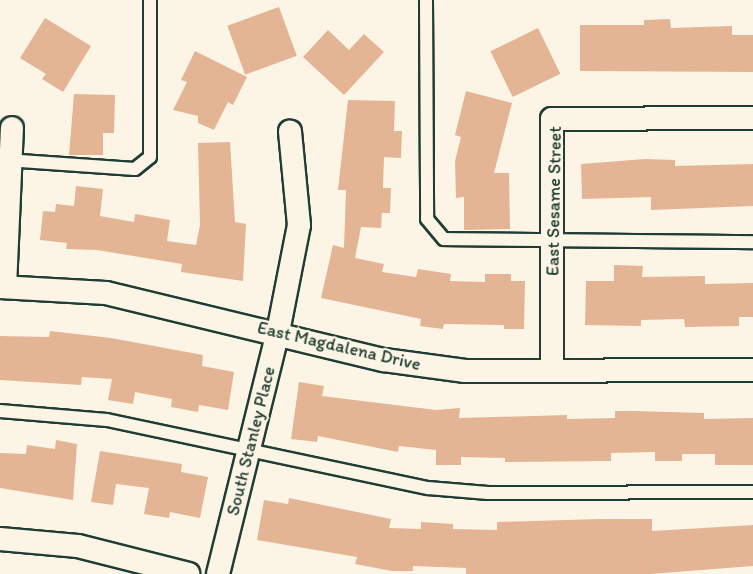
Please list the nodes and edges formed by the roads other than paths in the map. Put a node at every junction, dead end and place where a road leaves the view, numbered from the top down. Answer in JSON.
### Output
{"nodes":[{"id":1,"x":150,"y":0,"type":"edge"},
{"id":2,"x":426,"y":0,"type":"edge"},
{"id":3,"x":753,"y":118,"type":"edge"},
{"id":4,"x":12,"y":128,"type":"dead end"},
{"id":5,"x":290,"y":131,"type":"dead end"},
{"id":6,"x":5,"y":160,"type":"edge"},
{"id":7,"x":552,"y":242,"type":"junction"},
{"id":8,"x":753,"y":242,"type":"edge"},
{"id":9,"x":2,"y":287,"type":"edge"},
{"id":10,"x":279,"y":332,"type":"junction"},
{"id":11,"x":753,"y":370,"type":"edge"},
{"id":12,"x":552,"y":371,"type":"junction"},
{"id":13,"x":0,"y":411,"type":"edge"},
{"id":14,"x":249,"y":451,"type":"junction"},
{"id":15,"x":753,"y":492,"type":"edge"},
{"id":16,"x":0,"y":539,"type":"edge"},
{"id":17,"x":189,"y":574,"type":"edge"},
{"id":18,"x":218,"y":574,"type":"edge"}],
"edges":[{"from":1,"to":6,"type":"lane"},
{"from":2,"to":7,"type":"lane"},
{"from":3,"to":7,"type":"street","name":"East Sesame Street"},
{"from":4,"to":6,"type":"street"},
{"from":5,"to":10,"type":"street","name":"South Stanley Place"},
{"from":6,"to":9,"type":"street"},
{"from":7,"to":8,"type":"lane"},
{"from":7,"to":12,"type":"street","name":"East Sesame Street"},
{"from":9,"to":10,"type":"street","name":"East Magdalena Drive"},
{"from":10,"to":12,"type":"street","name":"East Magdalena Drive"},
{"from":10,"to":14,"type":"street","name":"South Stanley Place"},
{"from":11,"to":12,"type":"street","name":"East Magdalena Drive"},
{"from":13,"to":14,"type":"lane"},
{"from":14,"to":15,"type":"lane"},
{"from":14,"to":18,"type":"street","name":"South Stanley Place"},
{"from":16,"to":17,"type":"street"}]}
